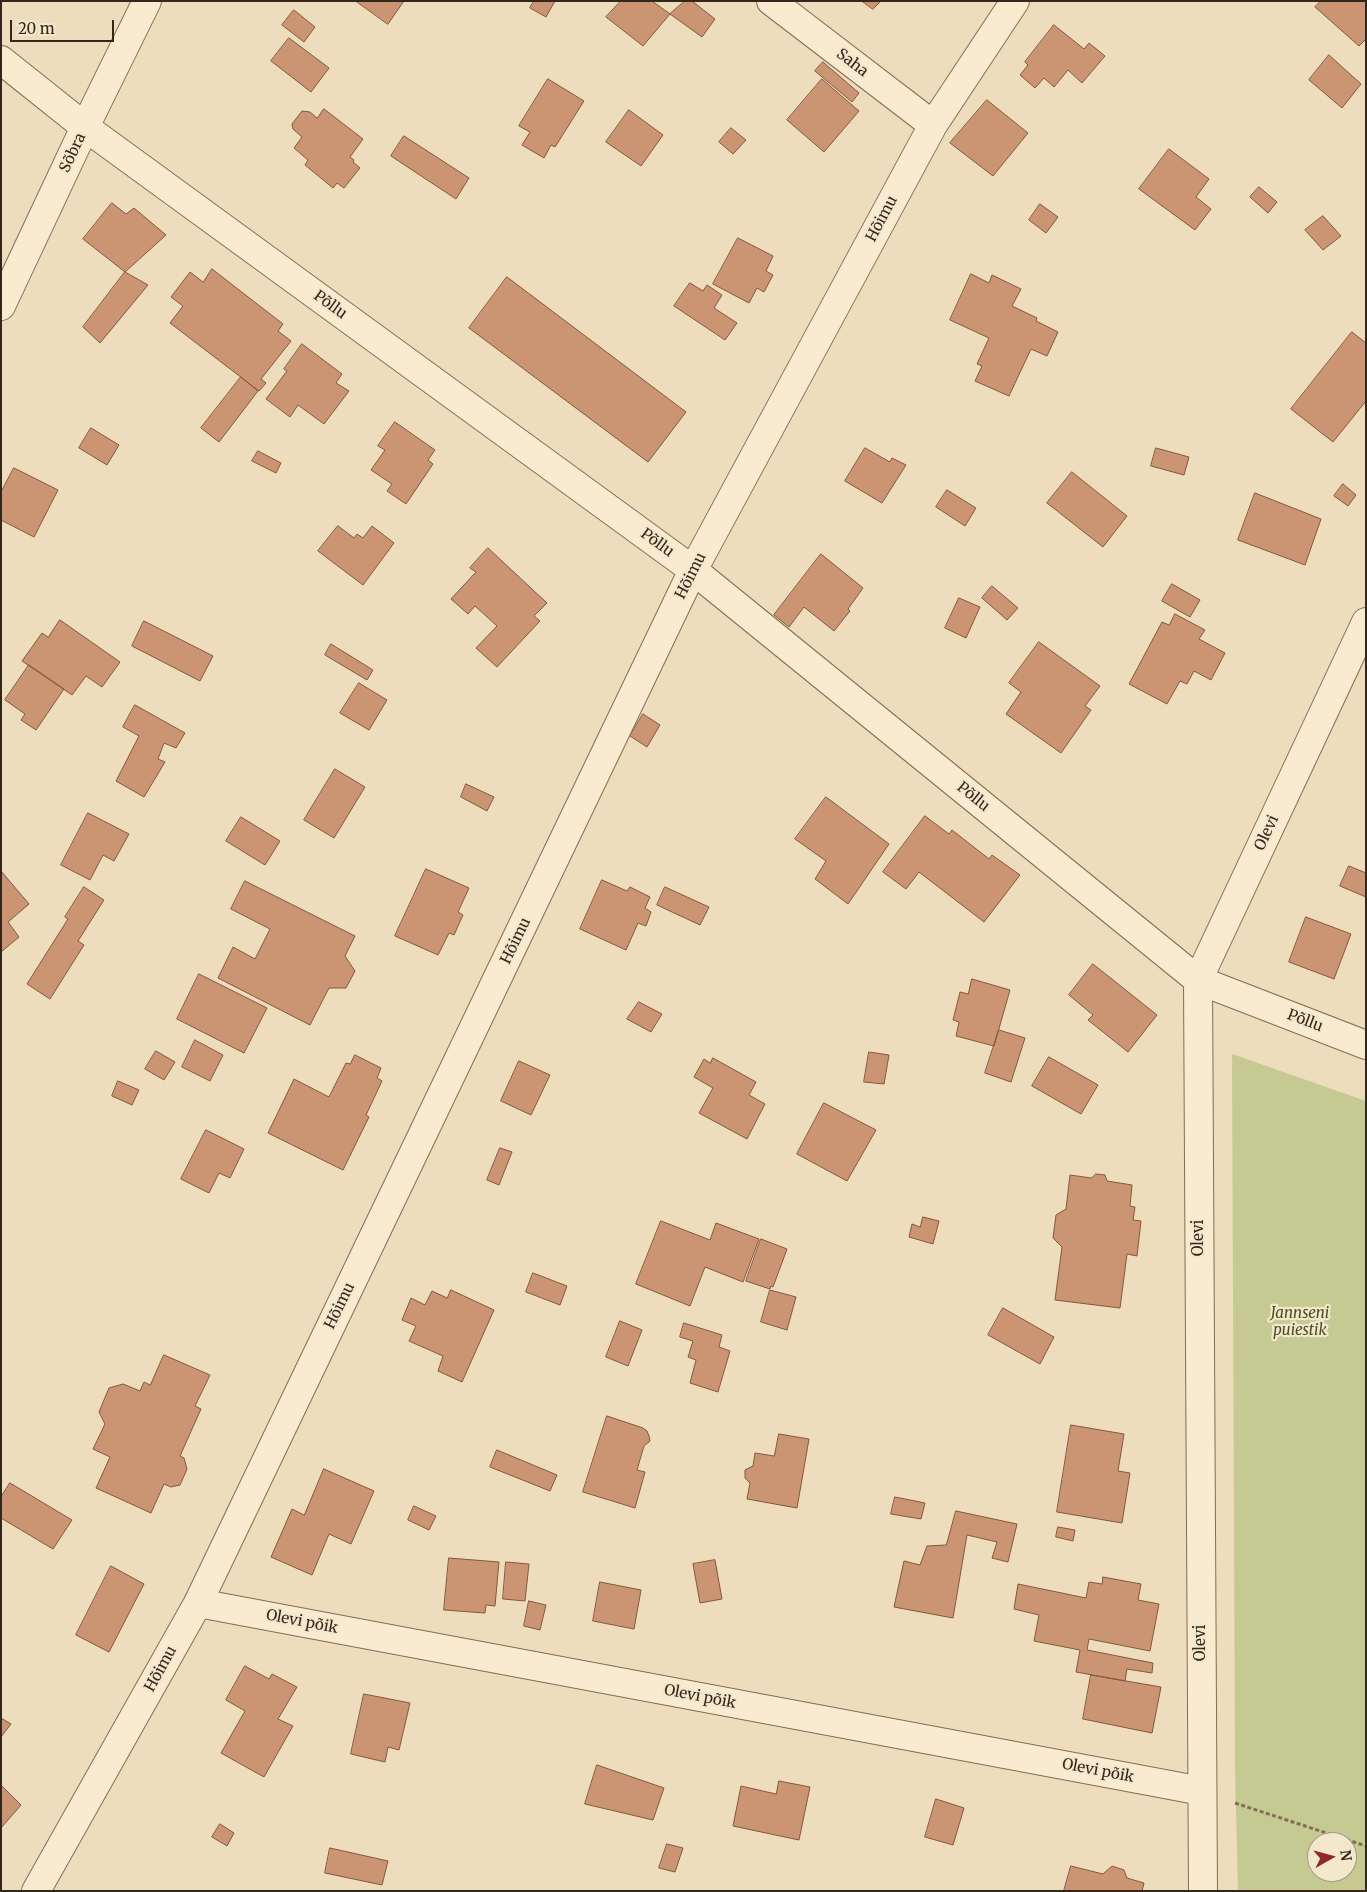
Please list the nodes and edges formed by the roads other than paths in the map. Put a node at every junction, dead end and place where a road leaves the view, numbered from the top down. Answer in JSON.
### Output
{"nodes":[{"id":1,"x":147,"y":1,"type":"edge"},
{"id":2,"x":771,"y":1,"type":"edge"},
{"id":3,"x":1015,"y":1,"type":"edge"},
{"id":4,"x":1,"y":60,"type":"edge"},
{"id":5,"x":933,"y":125,"type":"junction"},
{"id":6,"x":85,"y":127,"type":"junction"},
{"id":7,"x":1,"y":306,"type":"edge"},
{"id":8,"x":693,"y":570,"type":"junction"},
{"id":9,"x":1366,"y":622,"type":"edge"},
{"id":10,"x":1198,"y":980,"type":"junction"},
{"id":11,"x":1366,"y":1044,"type":"edge"},
{"id":12,"x":198,"y":1603,"type":"junction"},
{"id":13,"x":1202,"y":1790,"type":"junction"},
{"id":14,"x":36,"y":1891,"type":"edge"},
{"id":15,"x":1203,"y":1891,"type":"edge"}],
"edges":[{"from":1,"to":6,"type":"street","name":"Sõbra"},
{"from":2,"to":5,"type":"street","name":"Saha"},
{"from":3,"to":5,"type":"street","name":"Hõimu"},
{"from":4,"to":6,"type":"street","name":"Põllu"},
{"from":5,"to":8,"type":"street","name":"Hõimu"},
{"from":6,"to":7,"type":"street","name":"Sõbra"},
{"from":6,"to":8,"type":"street","name":"Põllu"},
{"from":8,"to":10,"type":"street","name":"Põllu"},
{"from":8,"to":12,"type":"street","name":"Hõimu"},
{"from":9,"to":10,"type":"street","name":"Olevi"},
{"from":10,"to":11,"type":"street","name":"Põllu"},
{"from":10,"to":13,"type":"street","name":"Olevi"},
{"from":12,"to":13,"type":"street","name":"Olevi põik"},
{"from":12,"to":14,"type":"street","name":"Hõimu"},
{"from":13,"to":15,"type":"street","name":"Olevi"}]}
